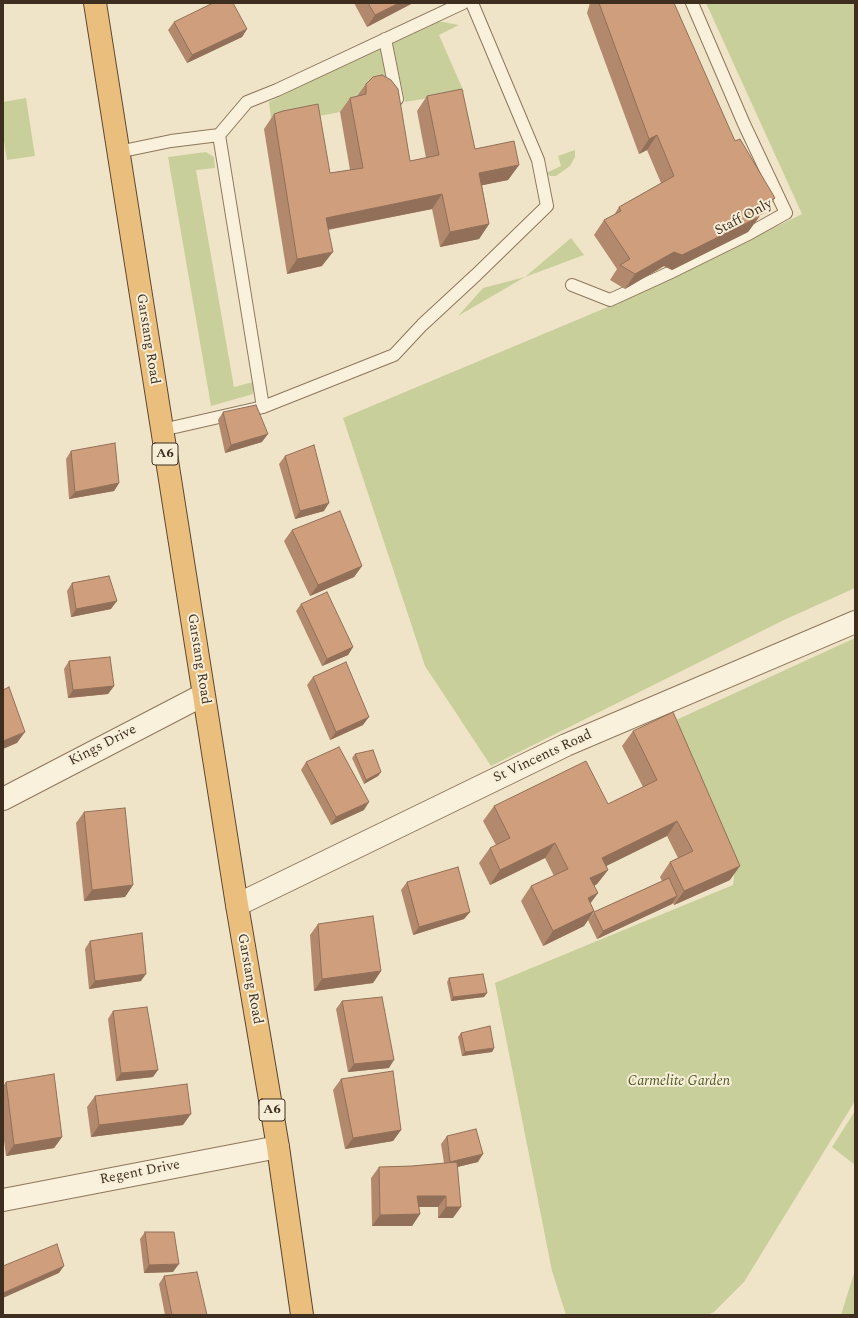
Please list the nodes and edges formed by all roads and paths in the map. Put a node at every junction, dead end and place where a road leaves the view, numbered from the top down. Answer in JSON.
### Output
{"nodes":[{"id":1,"x":95,"y":3,"type":"edge"},
{"id":2,"x":463,"y":3,"type":"edge"},
{"id":3,"x":472,"y":3,"type":"edge"},
{"id":4,"x":692,"y":3,"type":"edge"},
{"id":5,"x":385,"y":39,"type":"junction"},
{"id":6,"x":400,"y":112,"type":"edge"},
{"id":7,"x":219,"y":135,"type":"junction"},
{"id":8,"x":118,"y":152,"type":"junction"},
{"id":9,"x":572,"y":285,"type":"dead end"},
{"id":10,"x":262,"y":407,"type":"junction"},
{"id":11,"x":162,"y":430,"type":"junction"},
{"id":12,"x":855,"y":622,"type":"edge"},
{"id":13,"x":203,"y":695,"type":"junction"},
{"id":14,"x":3,"y":798,"type":"edge"},
{"id":15,"x":236,"y":905,"type":"junction"},
{"id":16,"x":278,"y":1148,"type":"junction"},
{"id":17,"x":3,"y":1200,"type":"edge"},
{"id":18,"x":302,"y":1315,"type":"edge"}],
"edges":[{"from":1,"to":8,"type":"highway","name":"Garstang Road","number":"A6"},
{"from":2,"to":5,"type":"lane"},
{"from":3,"to":10,"type":"lane"},
{"from":4,"to":9,"type":"lane","name":"Staff Only"},
{"from":5,"to":6,"type":"lane"},
{"from":5,"to":7,"type":"lane"},
{"from":7,"to":8,"type":"lane"},
{"from":7,"to":10,"type":"lane"},
{"from":8,"to":11,"type":"highway","name":"Garstang Road","number":"A6"},
{"from":10,"to":11,"type":"lane"},
{"from":11,"to":13,"type":"highway","name":"Garstang Road","number":"A6"},
{"from":12,"to":15,"type":"street","name":"St Vincents Road"},
{"from":13,"to":14,"type":"street","name":"Kings Drive"},
{"from":13,"to":15,"type":"highway","name":"Garstang Road","number":"A6"},
{"from":15,"to":16,"type":"highway","name":"Garstang Road","number":"A6"},
{"from":16,"to":17,"type":"street","name":"Regent Drive"},
{"from":16,"to":18,"type":"highway","name":"Garstang Road","number":"A6"}]}
